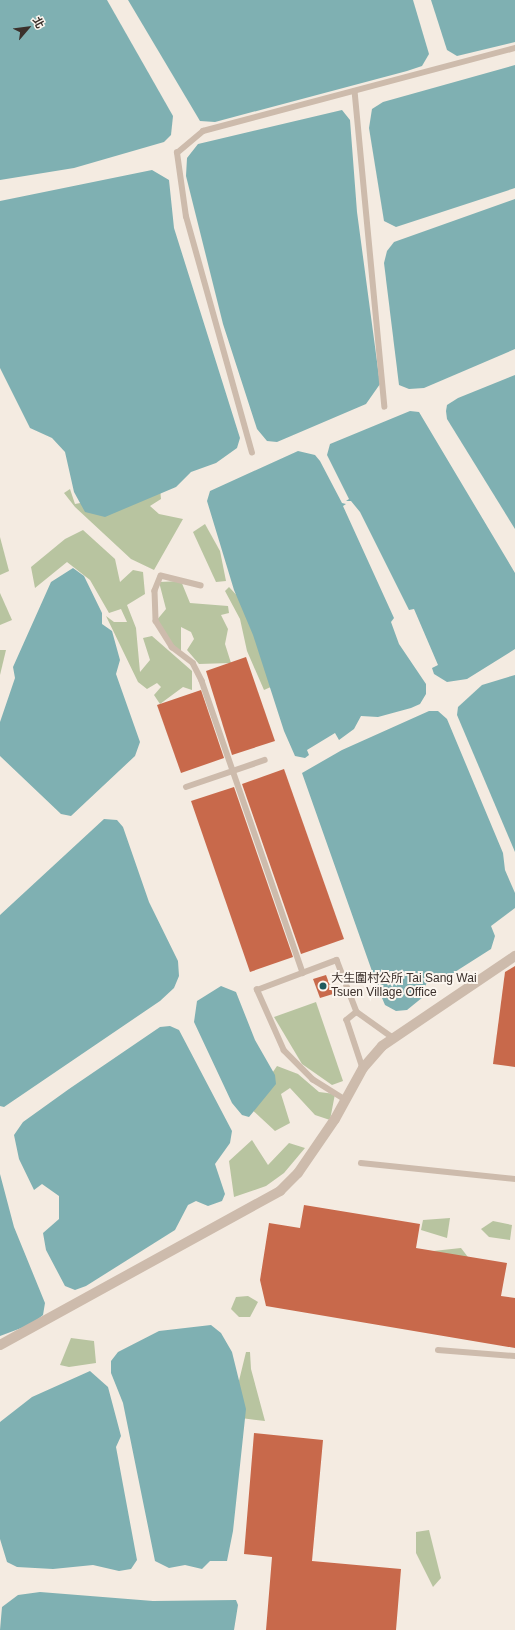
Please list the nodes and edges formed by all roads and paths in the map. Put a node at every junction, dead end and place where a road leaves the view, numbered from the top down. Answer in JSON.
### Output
{"nodes":[{"id":1,"x":515,"y":48,"type":"edge"},
{"id":2,"x":356,"y":91,"type":"junction"},
{"id":3,"x":385,"y":408,"type":"dead end"},
{"id":4,"x":252,"y":453,"type":"dead end"},
{"id":5,"x":201,"y":586,"type":"dead end"},
{"id":6,"x":265,"y":760,"type":"dead end"},
{"id":7,"x":233,"y":771,"type":"junction"},
{"id":8,"x":186,"y":787,"type":"dead end"},
{"id":9,"x":515,"y":956,"type":"edge"},
{"id":10,"x":303,"y":973,"type":"junction"},
{"id":11,"x":357,"y":1012,"type":"junction"},
{"id":12,"x":392,"y":1037,"type":"junction"},
{"id":13,"x":363,"y":1068,"type":"junction"},
{"id":14,"x":345,"y":1100,"type":"junction"},
{"id":15,"x":361,"y":1164,"type":"dead end"},
{"id":16,"x":515,"y":1179,"type":"edge"},
{"id":17,"x":0,"y":1345,"type":"edge"},
{"id":18,"x":438,"y":1350,"type":"dead end"},
{"id":19,"x":515,"y":1356,"type":"edge"}],
"edges":[{"from":1,"to":2,"type":"lane"},
{"from":2,"to":3,"type":"lane"},
{"from":2,"to":4,"type":"lane"},
{"from":5,"to":7,"type":"lane"},
{"from":6,"to":7,"type":"lane"},
{"from":7,"to":8,"type":"lane"},
{"from":7,"to":10,"type":"lane"},
{"from":9,"to":12,"type":"street"},
{"from":10,"to":11,"type":"lane"},
{"from":10,"to":14,"type":"lane"},
{"from":11,"to":12,"type":"lane"},
{"from":11,"to":13,"type":"lane"},
{"from":12,"to":13,"type":"street"},
{"from":13,"to":14,"type":"street"},
{"from":14,"to":17,"type":"street"},
{"from":15,"to":16,"type":"lane"},
{"from":18,"to":19,"type":"lane"}]}
